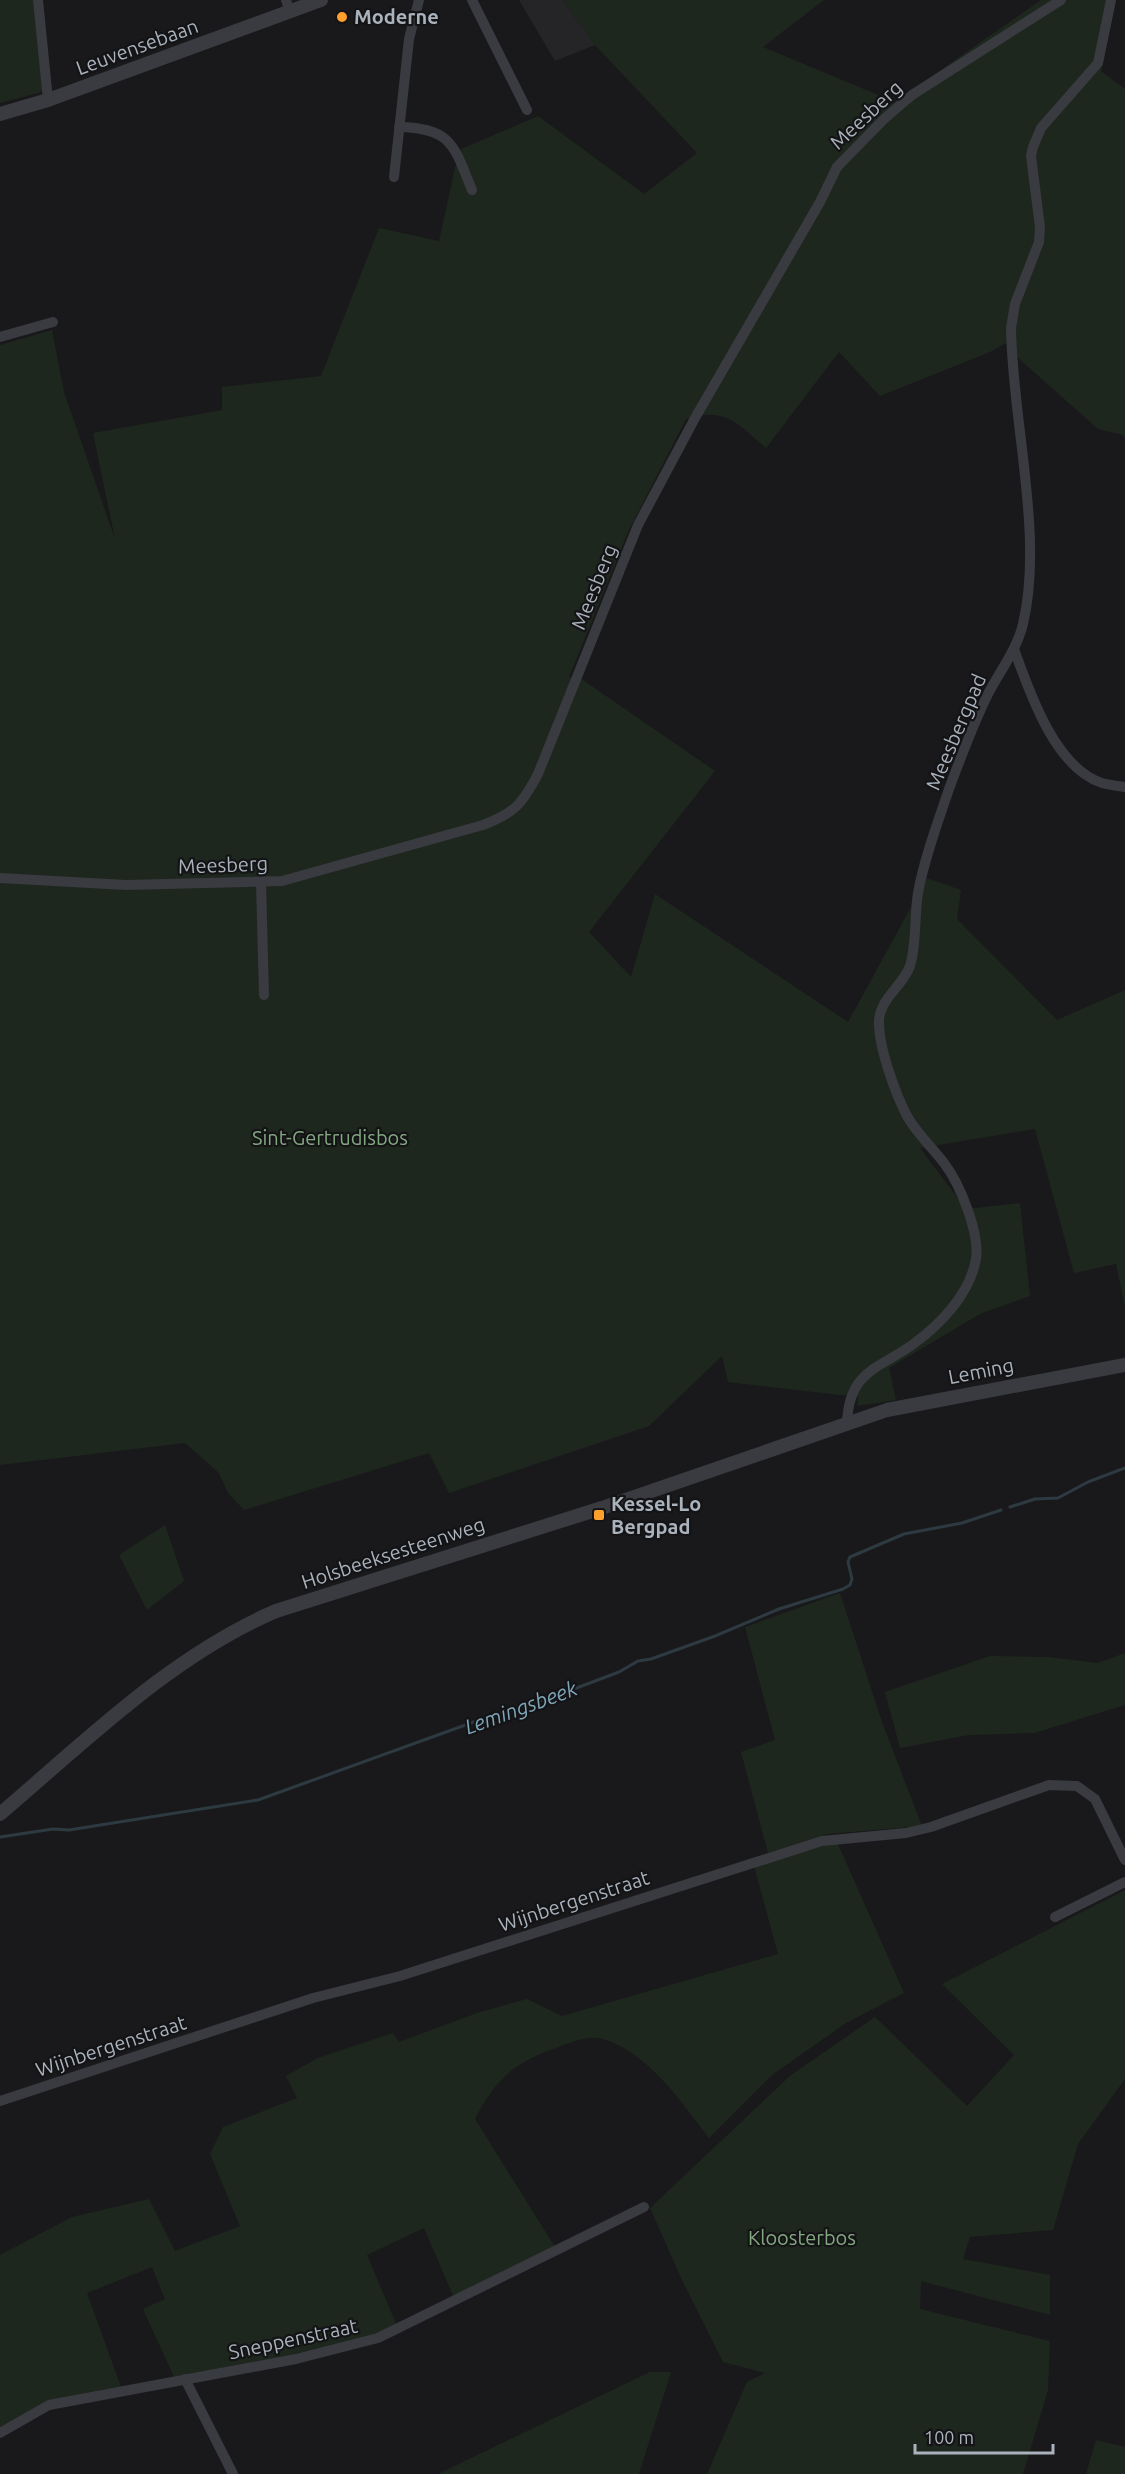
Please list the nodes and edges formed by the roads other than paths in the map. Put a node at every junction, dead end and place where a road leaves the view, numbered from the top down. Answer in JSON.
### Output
{"nodes":[{"id":1,"x":38,"y":0,"type":"edge"},
{"id":2,"x":321,"y":0,"type":"edge"},
{"id":3,"x":419,"y":0,"type":"edge"},
{"id":4,"x":472,"y":0,"type":"edge"},
{"id":5,"x":1061,"y":0,"type":"edge"},
{"id":6,"x":1111,"y":0,"type":"edge"},
{"id":7,"x":288,"y":6,"type":"edge"},
{"id":8,"x":48,"y":100,"type":"junction"},
{"id":9,"x":527,"y":110,"type":"dead end"},
{"id":10,"x":0,"y":114,"type":"edge"},
{"id":11,"x":399,"y":127,"type":"junction"},
{"id":12,"x":394,"y":177,"type":"dead end"},
{"id":13,"x":472,"y":190,"type":"dead end"},
{"id":14,"x":53,"y":322,"type":"dead end"},
{"id":15,"x":0,"y":337,"type":"edge"},
{"id":16,"x":1014,"y":649,"type":"junction"},
{"id":17,"x":1125,"y":787,"type":"edge"},
{"id":18,"x":0,"y":878,"type":"edge"},
{"id":19,"x":261,"y":882,"type":"junction"},
{"id":20,"x":264,"y":995,"type":"dead end"},
{"id":21,"x":1125,"y":1365,"type":"edge"},
{"id":22,"x":847,"y":1423,"type":"junction"},
{"id":23,"x":0,"y":1814,"type":"edge"},
{"id":24,"x":1125,"y":1860,"type":"edge"},
{"id":25,"x":1125,"y":1882,"type":"edge"},
{"id":26,"x":1055,"y":1917,"type":"dead end"},
{"id":27,"x":0,"y":2101,"type":"edge"},
{"id":28,"x":644,"y":2206,"type":"dead end"},
{"id":29,"x":185,"y":2379,"type":"junction"},
{"id":30,"x":0,"y":2433,"type":"edge"},
{"id":31,"x":233,"y":2474,"type":"edge"}],
"edges":[{"from":1,"to":8,"type":"street"},
{"from":2,"to":7,"type":"street","name":"Leuvensebaan"},
{"from":3,"to":11,"type":"street"},
{"from":4,"to":9,"type":"street"},
{"from":5,"to":19,"type":"street","name":"Meesberg"},
{"from":6,"to":16,"type":"street","name":"Meesbergpad"},
{"from":7,"to":8,"type":"street","name":"Leuvensebaan"},
{"from":8,"to":10,"type":"street","name":"Leuvensebaan"},
{"from":11,"to":12,"type":"street"},
{"from":11,"to":13,"type":"street"},
{"from":14,"to":15,"type":"street"},
{"from":16,"to":17,"type":"street"},
{"from":16,"to":22,"type":"street","name":"Meesbergpad"},
{"from":18,"to":19,"type":"street","name":"Meesberg"},
{"from":19,"to":20,"type":"street"},
{"from":21,"to":22,"type":"street","name":"Leming"},
{"from":22,"to":23,"type":"street","name":"Holsbeeksesteenweg"},
{"from":24,"to":27,"type":"street","name":"Wijnbergenstraat"},
{"from":25,"to":26,"type":"street"},
{"from":28,"to":29,"type":"street","name":"Sneppenstraat"},
{"from":29,"to":30,"type":"street","name":"Sneppenstraat"},
{"from":29,"to":31,"type":"street"}]}
